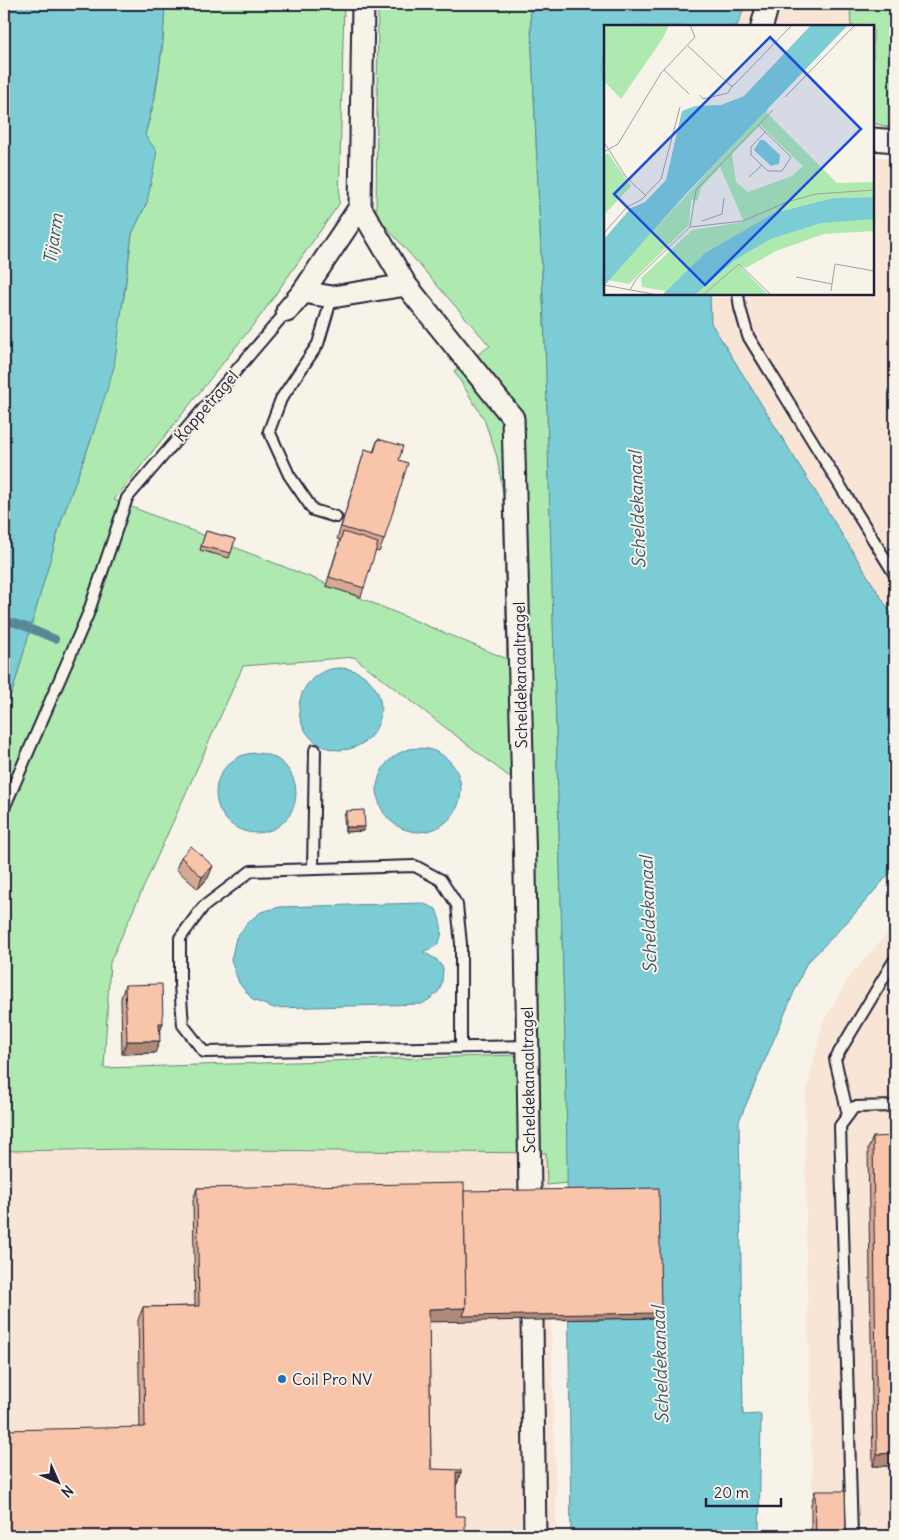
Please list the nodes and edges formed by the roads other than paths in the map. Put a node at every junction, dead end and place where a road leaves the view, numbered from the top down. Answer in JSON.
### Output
{"nodes":[{"id":1,"x":363,"y":4,"type":"edge"},
{"id":2,"x":768,"y":4,"type":"edge"},
{"id":3,"x":762,"y":25,"type":"edge"},
{"id":4,"x":874,"y":139,"type":"edge"},
{"id":5,"x":895,"y":141,"type":"edge"},
{"id":6,"x":360,"y":207,"type":"junction"},
{"id":7,"x":406,"y":285,"type":"junction"},
{"id":8,"x":303,"y":292,"type":"junction"},
{"id":9,"x":738,"y":295,"type":"edge"},
{"id":10,"x":332,"y":297,"type":"junction"},
{"id":11,"x":287,"y":312,"type":"joint"},
{"id":12,"x":336,"y":517,"type":"dead end"},
{"id":13,"x":895,"y":575,"type":"edge"},
{"id":14,"x":315,"y":750,"type":"dead end"},
{"id":15,"x":4,"y":808,"type":"edge"},
{"id":16,"x":313,"y":869,"type":"junction"},
{"id":17,"x":895,"y":959,"type":"edge"},
{"id":18,"x":528,"y":1046,"type":"junction"},
{"id":19,"x":461,"y":1047,"type":"junction"},
{"id":20,"x":895,"y":1106,"type":"edge"},
{"id":21,"x":848,"y":1115,"type":"junction"},
{"id":22,"x":530,"y":1194,"type":"edge"},
{"id":23,"x":532,"y":1320,"type":"edge"},
{"id":24,"x":535,"y":1536,"type":"edge"},
{"id":25,"x":852,"y":1536,"type":"edge"}],
"edges":[{"from":1,"to":6,"type":"street"},
{"from":2,"to":3,"type":"street"},
{"from":4,"to":5,"type":"street"},
{"from":6,"to":7,"type":"street","name":"Scheldekanaaltragel"},
{"from":6,"to":8,"type":"street","name":"Kappetragel"},
{"from":7,"to":10,"type":"street"},
{"from":7,"to":18,"type":"street","name":"Scheldekanaaltragel"},
{"from":8,"to":10,"type":"street"},
{"from":8,"to":11,"type":"street","name":"Kappetragel"},
{"from":9,"to":13,"type":"lane"},
{"from":10,"to":12,"type":"lane"},
{"from":11,"to":15,"type":"lane","name":"Kappetragel"},
{"from":14,"to":16,"type":"lane"},
{"from":16,"to":19,"type":"lane"},
{"from":16,"to":19,"type":"lane"},
{"from":17,"to":21,"type":"lane"},
{"from":18,"to":19,"type":"lane"},
{"from":18,"to":22,"type":"street","name":"Scheldekanaaltragel"},
{"from":20,"to":21,"type":"lane"},
{"from":21,"to":25,"type":"lane"},
{"from":23,"to":24,"type":"street"}]}
